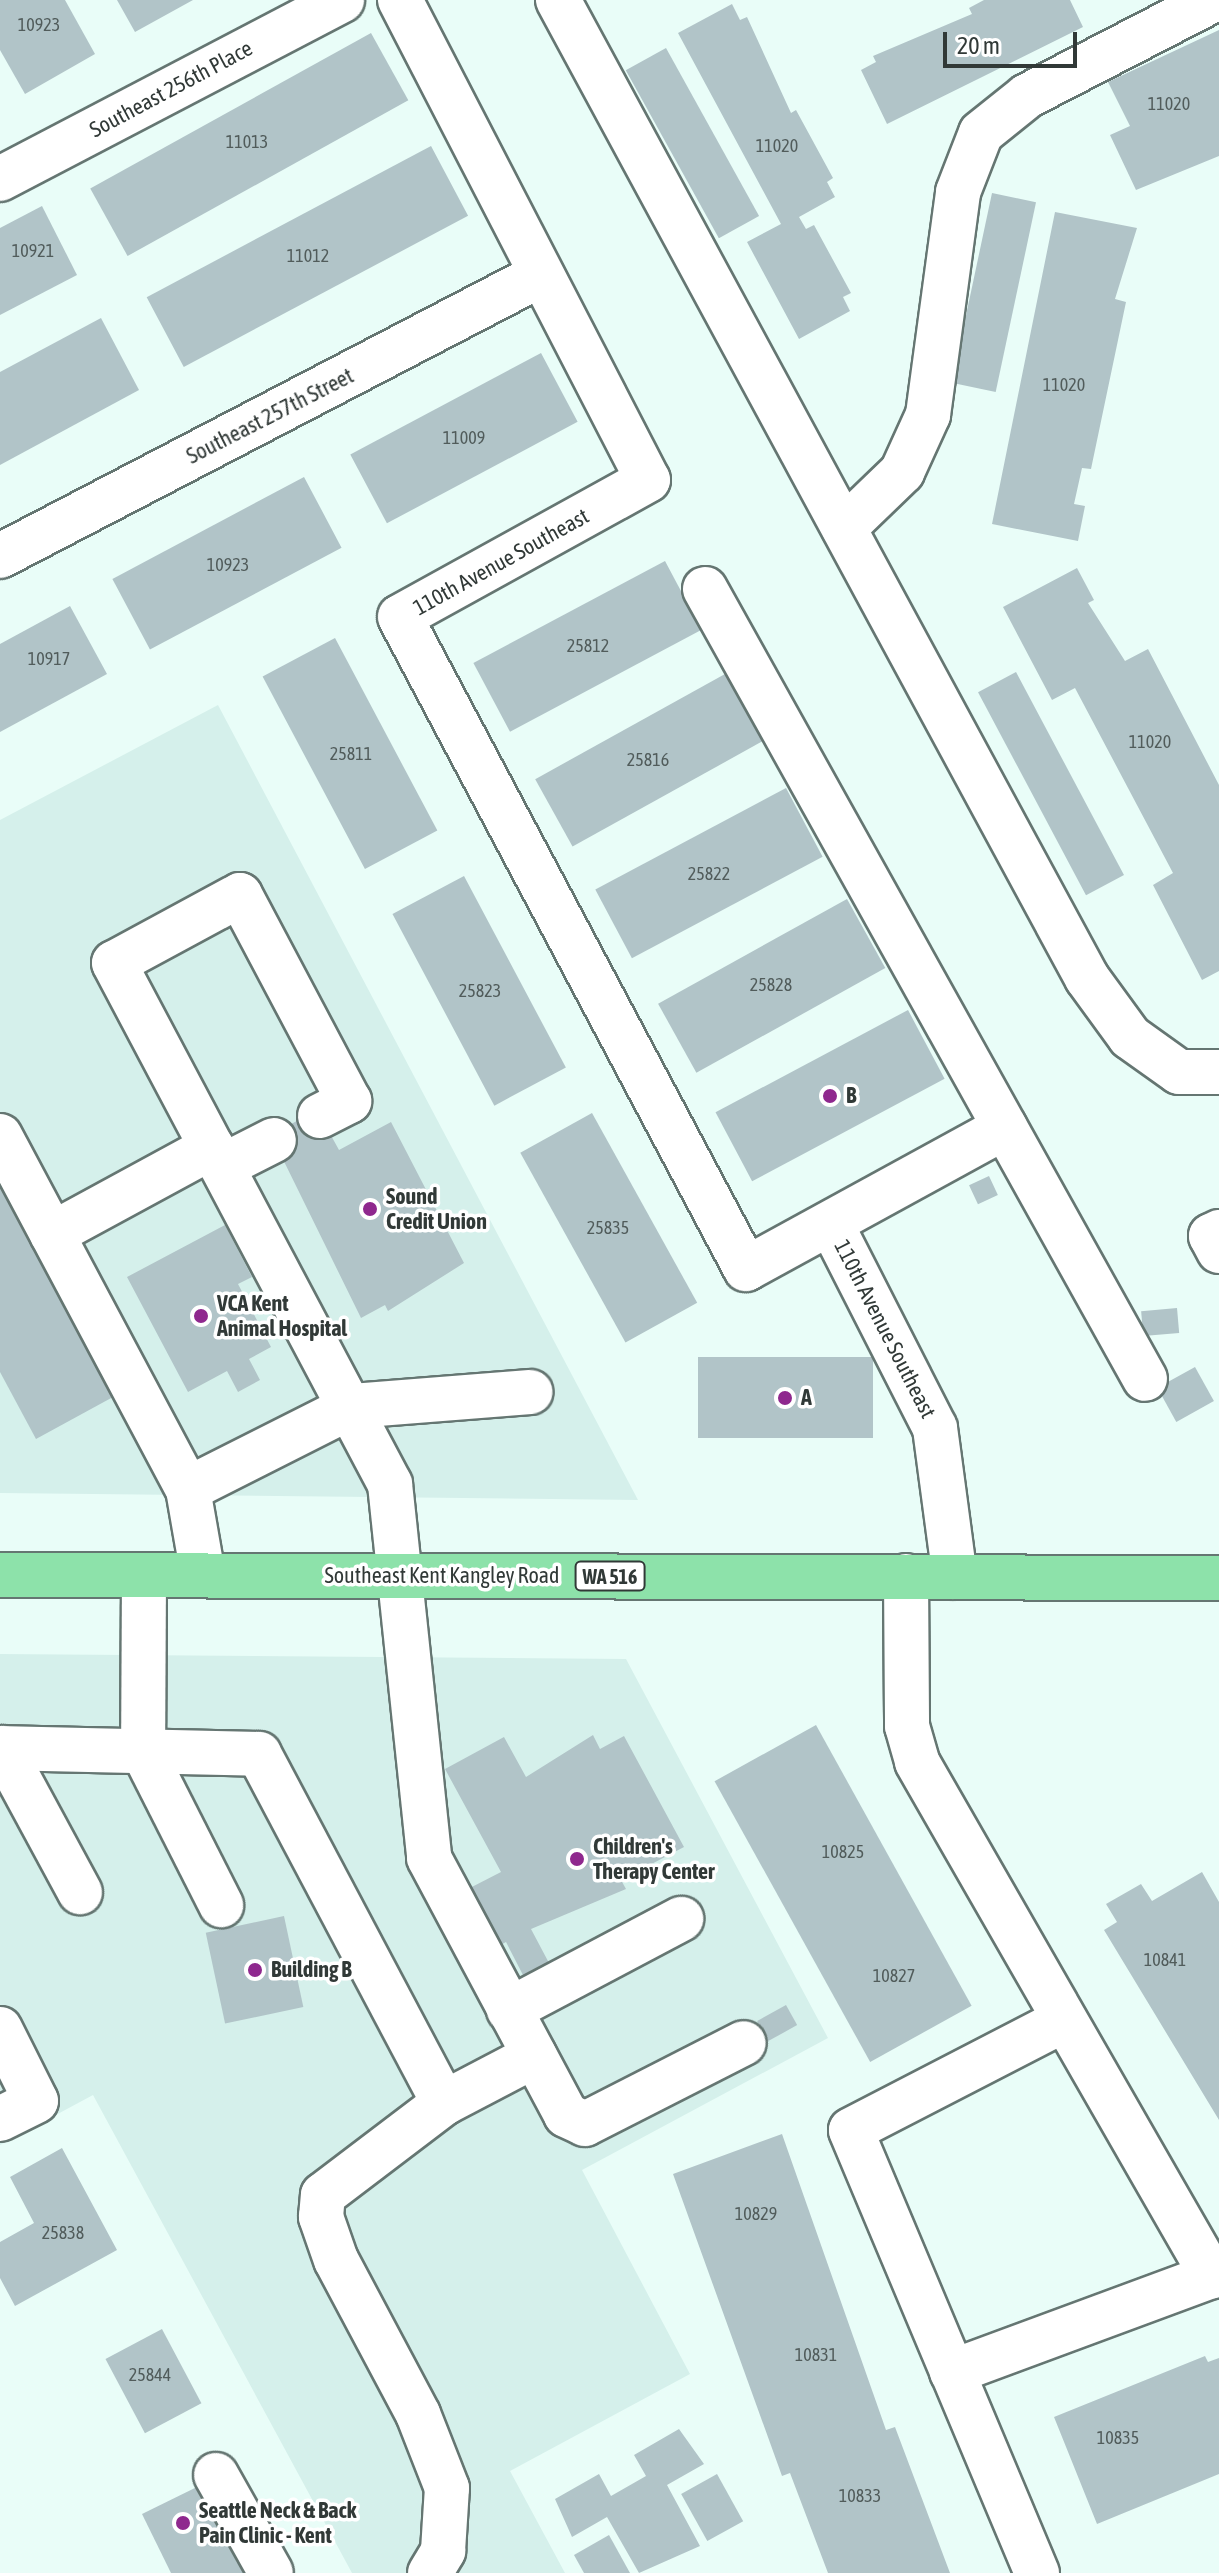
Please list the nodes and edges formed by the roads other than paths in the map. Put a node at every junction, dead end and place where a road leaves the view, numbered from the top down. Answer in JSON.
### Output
{"nodes":[{"id":1,"x":342,"y":0,"type":"edge"},
{"id":2,"x":400,"y":0,"type":"edge"},
{"id":3,"x":558,"y":0,"type":"edge"},
{"id":4,"x":1213,"y":0,"type":"edge"},
{"id":5,"x":0,"y":179,"type":"edge"},
{"id":6,"x":540,"y":275,"type":"junction"},
{"id":7,"x":844,"y":528,"type":"junction"},
{"id":8,"x":0,"y":556,"type":"edge"},
{"id":9,"x":705,"y":589,"type":"dead end"},
{"id":10,"x":1199,"y":1072,"type":"edge"},
{"id":11,"x":320,"y":1116,"type":"dead end"},
{"id":12,"x":1005,"y":1127,"type":"junction"},
{"id":13,"x":0,"y":1136,"type":"edge"},
{"id":14,"x":274,"y":1140,"type":"dead end"},
{"id":15,"x":218,"y":1156,"type":"junction"},
{"id":16,"x":831,"y":1224,"type":"junction"},
{"id":17,"x":1219,"y":1232,"type":"edge"},
{"id":18,"x":52,"y":1234,"type":"junction"},
{"id":19,"x":1219,"y":1251,"type":"edge"},
{"id":20,"x":1145,"y":1379,"type":"dead end"},
{"id":21,"x":530,"y":1392,"type":"dead end"},
{"id":22,"x":352,"y":1406,"type":"junction"},
{"id":23,"x":188,"y":1489,"type":"junction"},
{"id":24,"x":0,"y":1575,"type":"edge"},
{"id":25,"x":144,"y":1575,"type":"junction"},
{"id":26,"x":203,"y":1575,"type":"junction"},
{"id":27,"x":403,"y":1576,"type":"junction"},
{"id":28,"x":906,"y":1576,"type":"junction"},
{"id":29,"x":955,"y":1577,"type":"junction"},
{"id":30,"x":1219,"y":1578,"type":"edge"},
{"id":31,"x":1,"y":1748,"type":"edge"},
{"id":32,"x":143,"y":1751,"type":"junction"},
{"id":33,"x":80,"y":1892,"type":"dead end"},
{"id":34,"x":221,"y":1905,"type":"dead end"},
{"id":35,"x":681,"y":1919,"type":"dead end"},
{"id":36,"x":509,"y":2010,"type":"junction"},
{"id":37,"x":1064,"y":2020,"type":"junction"},
{"id":38,"x":0,"y":2029,"type":"edge"},
{"id":39,"x":744,"y":2043,"type":"dead end"},
{"id":40,"x":534,"y":2056,"type":"junction"},
{"id":41,"x":444,"y":2103,"type":"junction"},
{"id":42,"x":0,"y":2119,"type":"edge"},
{"id":43,"x":1215,"y":2274,"type":"edge"},
{"id":44,"x":952,"y":2372,"type":"junction"},
{"id":45,"x":216,"y":2475,"type":"dead end"},
{"id":46,"x":271,"y":2573,"type":"edge"},
{"id":47,"x":430,"y":2573,"type":"edge"},
{"id":48,"x":1037,"y":2573,"type":"edge"}],
"edges":[{"from":1,"to":5,"type":"street","name":"Southeast 256th Place"},
{"from":2,"to":6,"type":"street","name":"110th Avenue Southeast"},
{"from":3,"to":7,"type":"street"},
{"from":4,"to":7,"type":"street"},
{"from":6,"to":8,"type":"street","name":"Southeast 257th Street"},
{"from":6,"to":16,"type":"street","name":"110th Avenue Southeast"},
{"from":7,"to":10,"type":"street"},
{"from":9,"to":12,"type":"street"},
{"from":11,"to":15,"type":"street"},
{"from":12,"to":16,"type":"street"},
{"from":12,"to":20,"type":"street"},
{"from":13,"to":18,"type":"street"},
{"from":14,"to":15,"type":"street"},
{"from":15,"to":18,"type":"street"},
{"from":15,"to":22,"type":"street"},
{"from":16,"to":29,"type":"street","name":"110th Avenue Southeast"},
{"from":17,"to":19,"type":"street"},
{"from":18,"to":23,"type":"street"},
{"from":21,"to":22,"type":"street"},
{"from":22,"to":23,"type":"street"},
{"from":22,"to":27,"type":"street"},
{"from":23,"to":26,"type":"street"},
{"from":24,"to":25,"type":"main road","name":"Southeast Kent Kangley Road","number":"WA 516"},
{"from":25,"to":26,"type":"main road","name":"Southeast Kent Kangley Road","number":"WA 516"},
{"from":25,"to":32,"type":"street"},
{"from":26,"to":27,"type":"main road","name":"Southeast Kent Kangley Road","number":"WA 516"},
{"from":27,"to":28,"type":"main road","name":"Southeast Kent Kangley Road","number":"WA 516"},
{"from":27,"to":36,"type":"street"},
{"from":28,"to":29,"type":"main road","name":"Southeast Kent Kangley Road","number":"WA 516"},
{"from":28,"to":37,"type":"street"},
{"from":29,"to":30,"type":"main road","name":"Southeast Kent Kangley Road","number":"WA 516"},
{"from":31,"to":32,"type":"street"},
{"from":31,"to":33,"type":"street"},
{"from":32,"to":34,"type":"street"},
{"from":32,"to":41,"type":"street"},
{"from":35,"to":36,"type":"street"},
{"from":36,"to":40,"type":"street"},
{"from":37,"to":43,"type":"street"},
{"from":37,"to":44,"type":"street"},
{"from":38,"to":42,"type":"street"},
{"from":39,"to":40,"type":"street"},
{"from":40,"to":41,"type":"street"},
{"from":41,"to":47,"type":"street"},
{"from":43,"to":44,"type":"street"},
{"from":44,"to":48,"type":"street"},
{"from":45,"to":46,"type":"street"}]}
